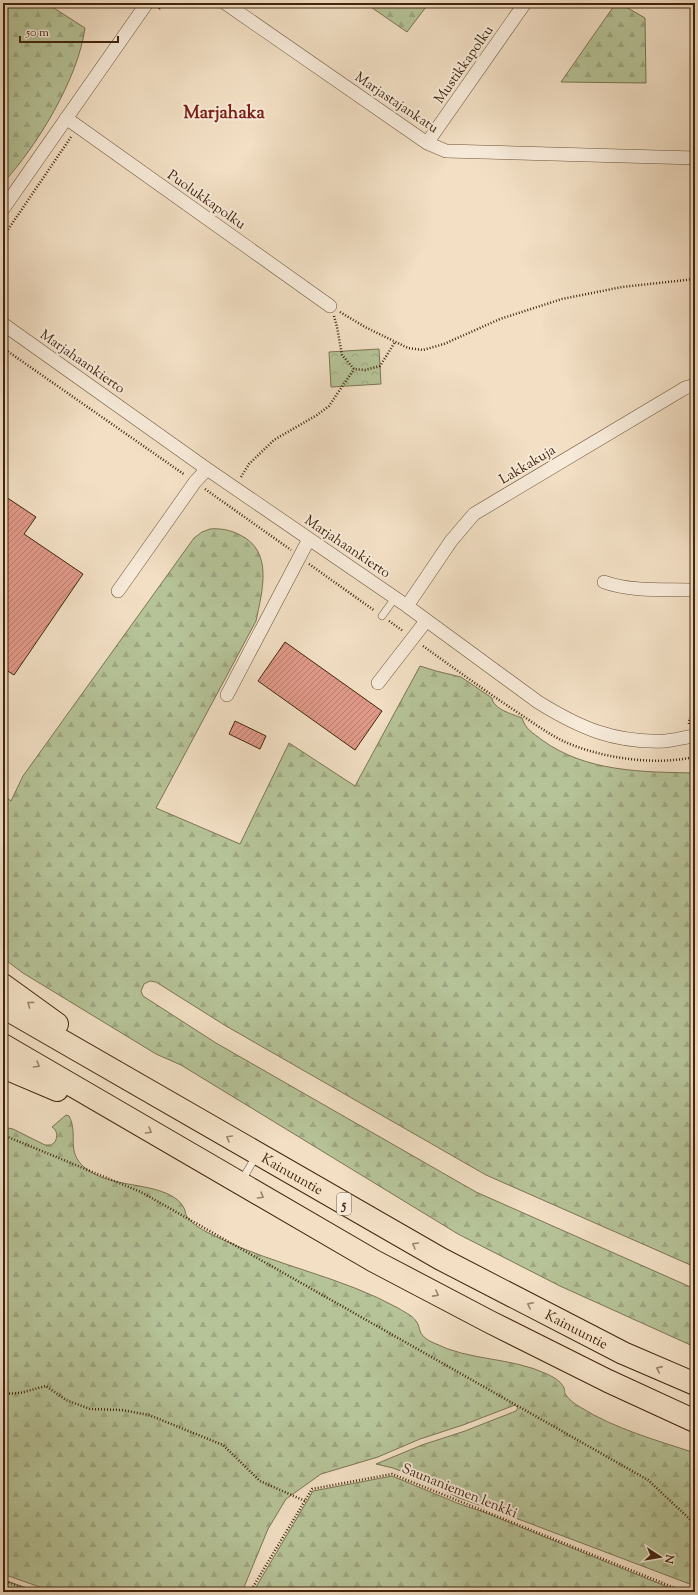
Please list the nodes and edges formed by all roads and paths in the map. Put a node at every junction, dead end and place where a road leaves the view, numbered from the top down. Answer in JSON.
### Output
{"nodes":[{"id":1,"x":147,"y":3,"type":"edge"},
{"id":2,"x":225,"y":3,"type":"edge"},
{"id":3,"x":525,"y":3,"type":"edge"},
{"id":4,"x":66,"y":118,"type":"junction"},
{"id":5,"x":427,"y":143,"type":"junction"},
{"id":6,"x":695,"y":158,"type":"edge"},
{"id":7,"x":3,"y":209,"type":"edge"},
{"id":8,"x":695,"y":279,"type":"edge"},
{"id":9,"x":330,"y":306,"type":"junction"},
{"id":10,"x":4,"y":327,"type":"edge"},
{"id":11,"x":396,"y":342,"type":"junction"},
{"id":12,"x":354,"y":368,"type":"junction"},
{"id":13,"x":695,"y":385,"type":"edge"},
{"id":14,"x":207,"y":469,"type":"junction"},
{"id":15,"x":234,"y":488,"type":"junction"},
{"id":16,"x":309,"y":539,"type":"junction"},
{"id":17,"x":604,"y":582,"type":"dead end"},
{"id":18,"x":695,"y":590,"type":"edge"},
{"id":19,"x":118,"y":591,"type":"dead end"},
{"id":20,"x":395,"y":598,"type":"junction"},
{"id":21,"x":407,"y":606,"type":"junction"},
{"id":22,"x":382,"y":616,"type":"dead end"},
{"id":23,"x":426,"y":621,"type":"junction"},
{"id":24,"x":378,"y":683,"type":"dead end"},
{"id":25,"x":227,"y":695,"type":"dead end"},
{"id":26,"x":695,"y":736,"type":"edge"},
{"id":27,"x":3,"y":985,"type":"edge"},
{"id":28,"x":3,"y":1007,"type":"edge"},
{"id":29,"x":3,"y":1046,"type":"edge"},
{"id":30,"x":3,"y":1068,"type":"edge"},
{"id":31,"x":152,"y":1094,"type":"junction"},
{"id":32,"x":126,"y":1118,"type":"junction"},
{"id":33,"x":3,"y":1135,"type":"edge"},
{"id":34,"x":257,"y":1154,"type":"junction"},
{"id":35,"x":240,"y":1184,"type":"junction"},
{"id":36,"x":695,"y":1384,"type":"edge"},
{"id":37,"x":3,"y":1394,"type":"edge"},
{"id":38,"x":695,"y":1421,"type":"edge"},
{"id":39,"x":305,"y":1501,"type":"junction"},
{"id":40,"x":695,"y":1524,"type":"edge"},
{"id":41,"x":3,"y":1580,"type":"edge"},
{"id":42,"x":33,"y":1592,"type":"edge"},
{"id":43,"x":250,"y":1592,"type":"edge"},
{"id":44,"x":685,"y":1592,"type":"edge"}],
"edges":[{"from":1,"to":4,"type":"street"},
{"from":2,"to":5,"type":"street","name":"Marjastajankatu"},
{"from":3,"to":5,"type":"street","name":"Mustikkapolku"},
{"from":4,"to":7,"type":"street"},
{"from":4,"to":9,"type":"street","name":"Puolukkapolku"},
{"from":5,"to":6,"type":"street","name":"Marjastajankatu"},
{"from":8,"to":11,"type":"path"},
{"from":9,"to":11,"type":"path"},
{"from":9,"to":12,"type":"path"},
{"from":10,"to":14,"type":"street","name":"Marjahaankierto"},
{"from":11,"to":12,"type":"path"},
{"from":12,"to":15,"type":"path"},
{"from":13,"to":21,"type":"street","name":"Lakkakuja"},
{"from":14,"to":15,"type":"street","name":"Marjahaankierto"},
{"from":14,"to":19,"type":"street"},
{"from":15,"to":16,"type":"street","name":"Marjahaankierto"},
{"from":16,"to":20,"type":"street","name":"Marjahaankierto"},
{"from":16,"to":25,"type":"street"},
{"from":17,"to":18,"type":"street"},
{"from":20,"to":21,"type":"street","name":"Marjahaankierto"},
{"from":20,"to":22,"type":"lane"},
{"from":21,"to":23,"type":"street","name":"Marjahaankierto"},
{"from":23,"to":24,"type":"street"},
{"from":23,"to":26,"type":"street","name":"Marjahaankierto"},
{"from":31,"to":27,"type":"highway","one_way":true},
{"from":28,"to":31,"type":"highway","name":"Kainuuntie","number":"5"},
{"from":29,"to":32,"type":"highway","one_way":true},
{"from":30,"to":32,"type":"highway"},
{"from":34,"to":31,"type":"highway","name":"Kainuuntie","number":"5","one_way":true},
{"from":32,"to":35,"type":"highway","one_way":true},
{"from":33,"to":40,"type":"path"},
{"from":34,"to":35,"type":"lane"},
{"from":36,"to":34,"type":"highway","name":"Kainuuntie","number":"5","one_way":true},
{"from":35,"to":38,"type":"highway","one_way":true},
{"from":37,"to":39,"type":"path"},
{"from":39,"to":43,"type":"path","name":"Saunaniemen lenkki"},
{"from":39,"to":44,"type":"path","name":"Saunaniemen lenkki"},
{"from":41,"to":42,"type":"path"}]}
